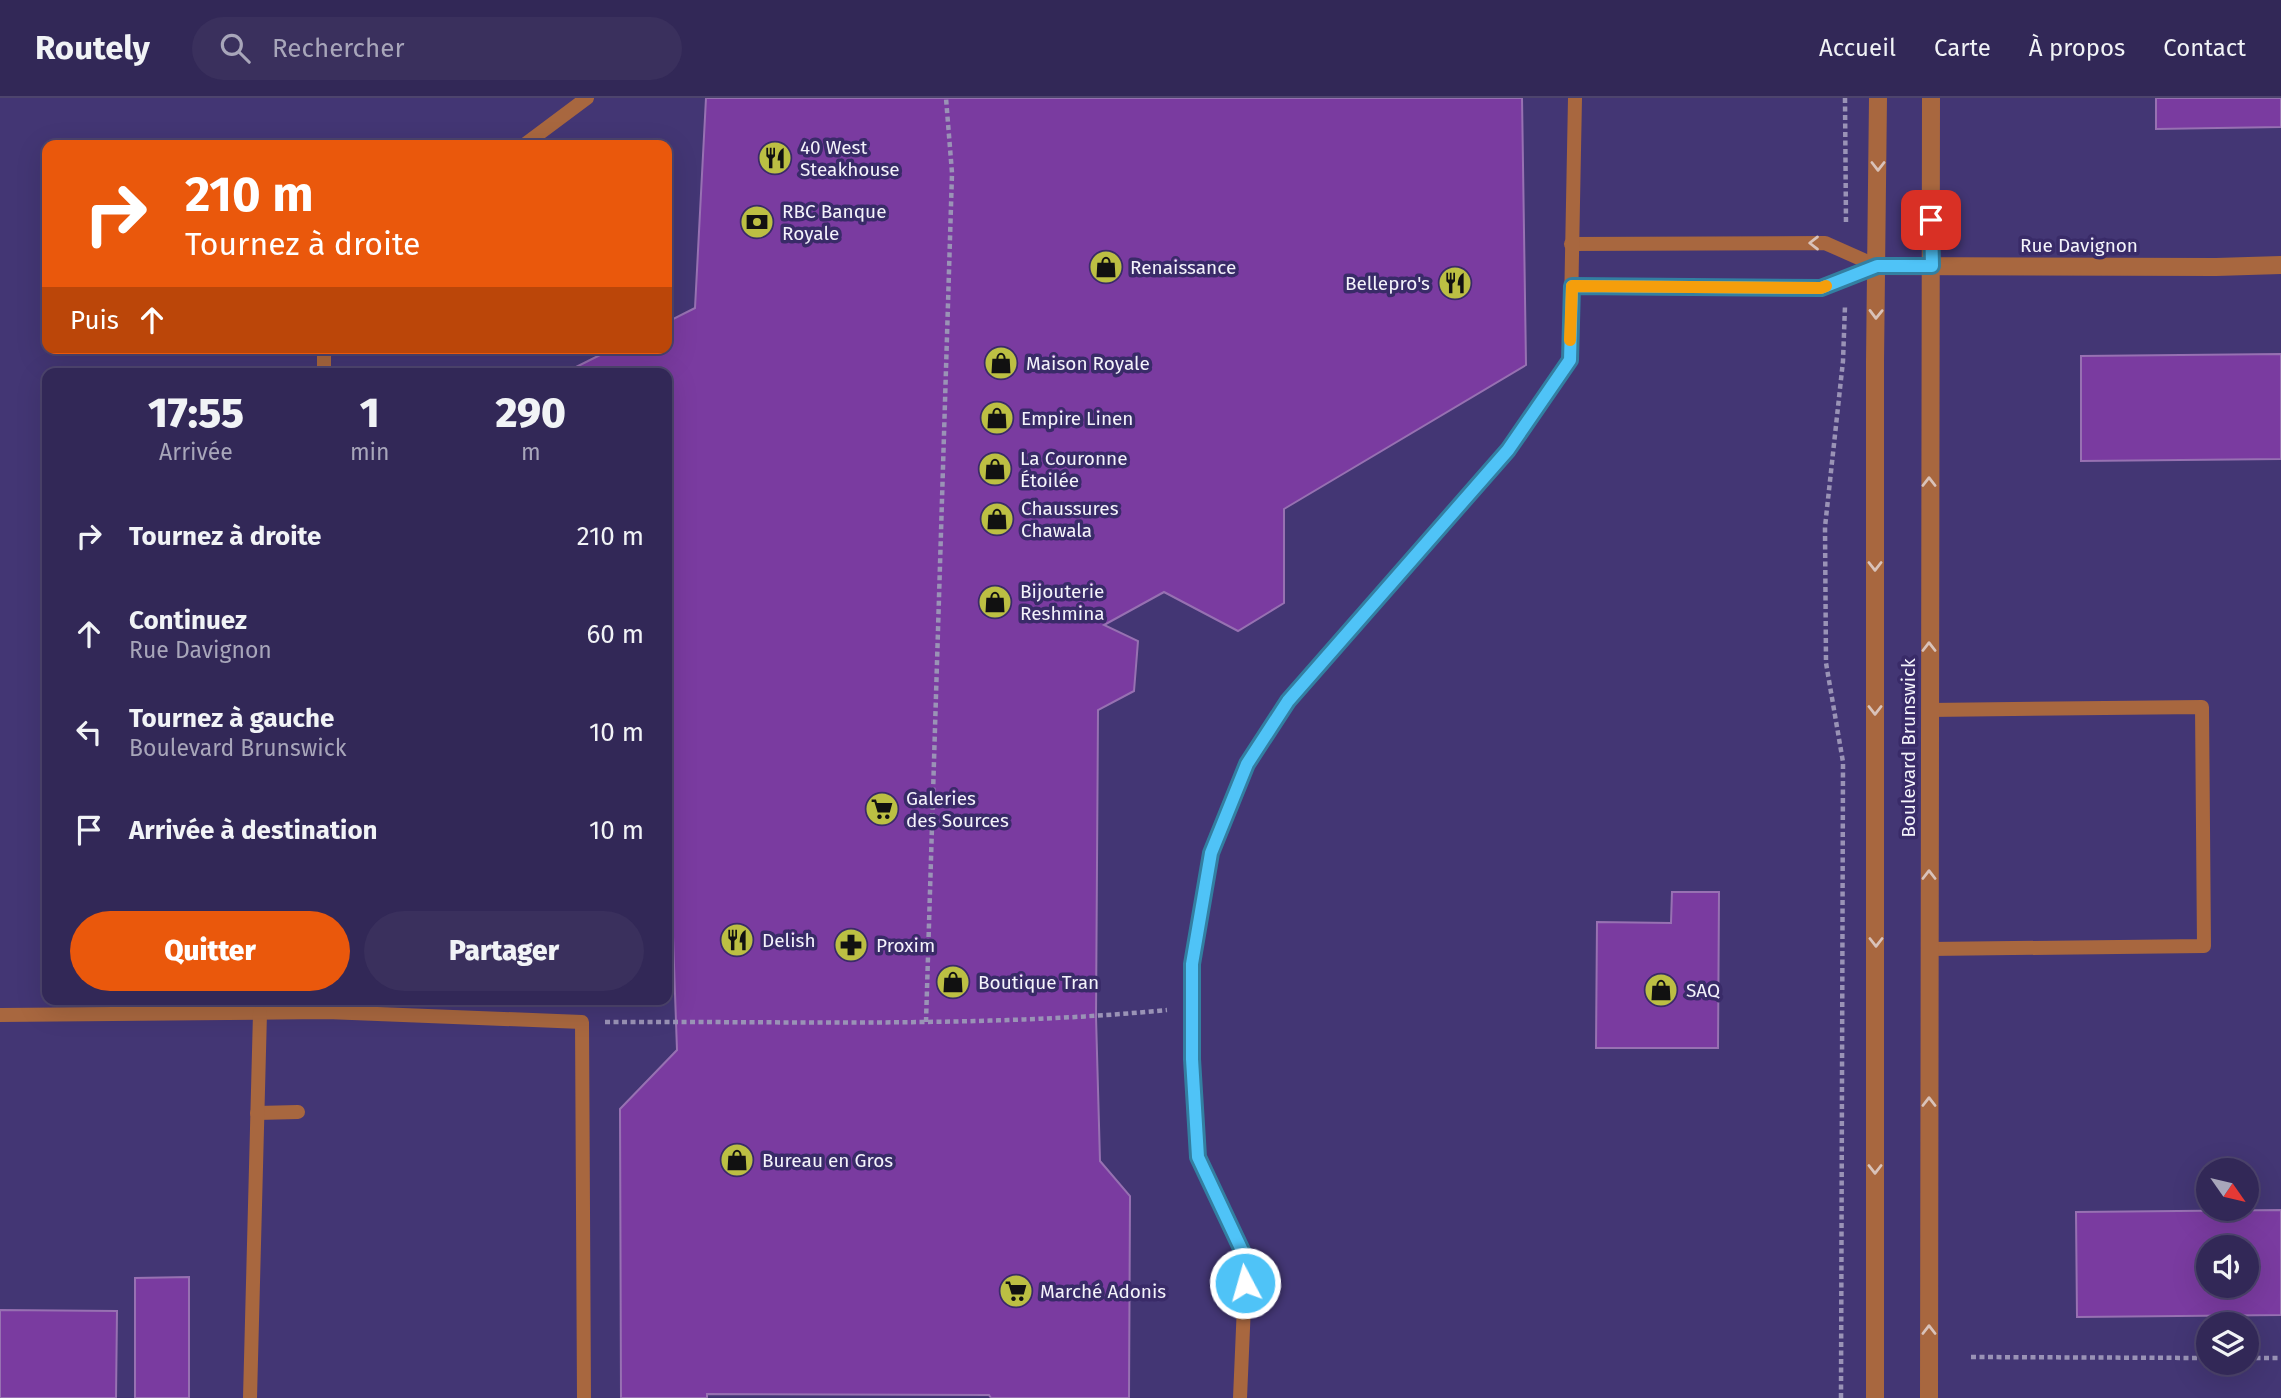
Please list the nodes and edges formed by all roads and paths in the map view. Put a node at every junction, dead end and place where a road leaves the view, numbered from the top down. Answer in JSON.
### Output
{"nodes":[{"id":1,"x":587,"y":98,"type":"edge"},
{"id":2,"x":947,"y":98,"type":"edge"},
{"id":3,"x":1575,"y":98,"type":"edge"},
{"id":4,"x":1845,"y":98,"type":"edge"},
{"id":5,"x":1878,"y":98,"type":"edge"},
{"id":6,"x":1931,"y":98,"type":"edge"},
{"id":7,"x":531,"y":140,"type":"edge"},
{"id":8,"x":1845,"y":202,"type":"dead end"},
{"id":9,"x":1571,"y":244,"type":"junction"},
{"id":10,"x":2281,"y":265,"type":"edge"},
{"id":11,"x":1877,"y":266,"type":"junction"},
{"id":12,"x":1932,"y":266,"type":"junction"},
{"id":13,"x":1572,"y":286,"type":"junction"},
{"id":14,"x":1843,"y":335,"type":"dead end"},
{"id":15,"x":1929,"y":710,"type":"junction"},
{"id":16,"x":1929,"y":949,"type":"junction"},
{"id":17,"x":327,"y":1006,"type":"edge"},
{"id":18,"x":1192,"y":1008,"type":"junction"},
{"id":19,"x":260,"y":1013,"type":"junction"},
{"id":20,"x":0,"y":1015,"type":"edge"},
{"id":21,"x":582,"y":1022,"type":"junction"},
{"id":22,"x":926,"y":1022,"type":"junction"},
{"id":23,"x":298,"y":1112,"type":"dead end"},
{"id":24,"x":257,"y":1113,"type":"junction"},
{"id":25,"x":1971,"y":1357,"type":"dead end"},
{"id":26,"x":2196,"y":1358,"type":"edge"},
{"id":27,"x":2259,"y":1358,"type":"edge"},
{"id":28,"x":2281,"y":1358,"type":"edge"},
{"id":29,"x":250,"y":1398,"type":"edge"},
{"id":30,"x":584,"y":1398,"type":"edge"},
{"id":31,"x":1240,"y":1398,"type":"edge"},
{"id":32,"x":1841,"y":1398,"type":"edge"},
{"id":33,"x":1875,"y":1398,"type":"edge"},
{"id":34,"x":1928,"y":1398,"type":"edge"}],
"edges":[{"from":1,"to":7,"type":"lane"},
{"from":2,"to":22,"type":"path"},
{"from":3,"to":9,"type":"lane"},
{"from":4,"to":8,"type":"path"},
{"from":5,"to":11,"type":"street","name":"Boulevard Brunswick","one_way":true},
{"from":6,"to":12,"type":"street","name":"Boulevard Brunswick"},
{"from":11,"to":9,"type":"lane","one_way":true},
{"from":9,"to":13,"type":"lane"},
{"from":10,"to":12,"type":"street","name":"Rue Davignon"},
{"from":11,"to":12,"type":"street","name":"Rue Davignon"},
{"from":11,"to":13,"type":"lane"},
{"from":11,"to":33,"type":"street","name":"Boulevard Brunswick","one_way":true},
{"from":15,"to":12,"type":"street","name":"Boulevard Brunswick","one_way":true},
{"from":13,"to":18,"type":"lane"},
{"from":14,"to":32,"type":"path"},
{"from":16,"to":15,"type":"street","name":"Boulevard Brunswick","one_way":true},
{"from":15,"to":16,"type":"lane"},
{"from":34,"to":16,"type":"street","name":"Boulevard Brunswick","one_way":true},
{"from":17,"to":19,"type":"lane"},
{"from":17,"to":21,"type":"lane"},
{"from":18,"to":22,"type":"path"},
{"from":18,"to":31,"type":"lane"},
{"from":19,"to":20,"type":"lane"},
{"from":19,"to":24,"type":"lane"},
{"from":21,"to":22,"type":"path"},
{"from":21,"to":30,"type":"lane"},
{"from":23,"to":24,"type":"lane"},
{"from":24,"to":29,"type":"lane"},
{"from":25,"to":26,"type":"path"},
{"from":27,"to":28,"type":"path"}]}
